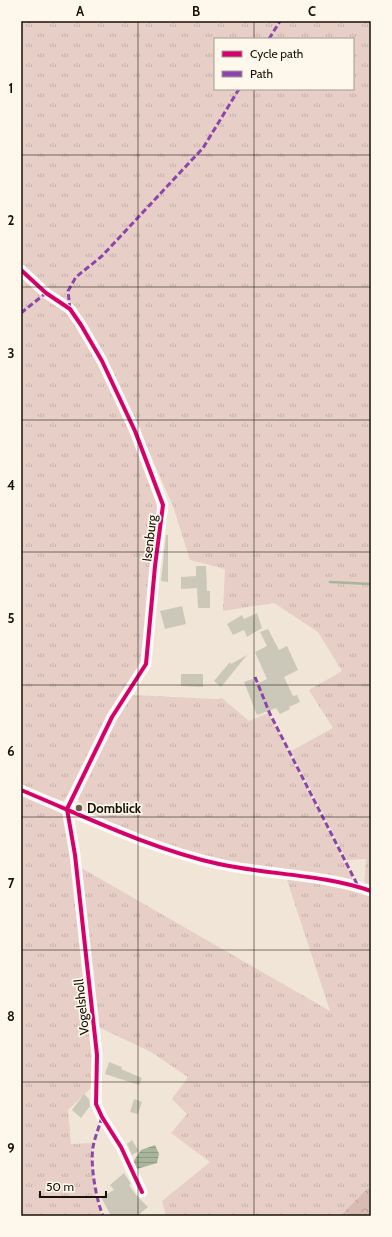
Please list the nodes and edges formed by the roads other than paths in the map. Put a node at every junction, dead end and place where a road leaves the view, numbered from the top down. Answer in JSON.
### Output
{"nodes":[{"id":1,"x":21,"y":270,"type":"edge"},
{"id":2,"x":21,"y":790,"type":"edge"},
{"id":3,"x":67,"y":810,"type":"junction"},
{"id":4,"x":371,"y":891,"type":"edge"},
{"id":5,"x":142,"y":1192,"type":"dead end"}],
"edges":[{"from":1,"to":3,"type":"street","name":"Isenburg"},
{"from":2,"to":3,"type":"street"},
{"from":3,"to":4,"type":"street"},
{"from":3,"to":5,"type":"street","name":"Vogelsholl"}]}
